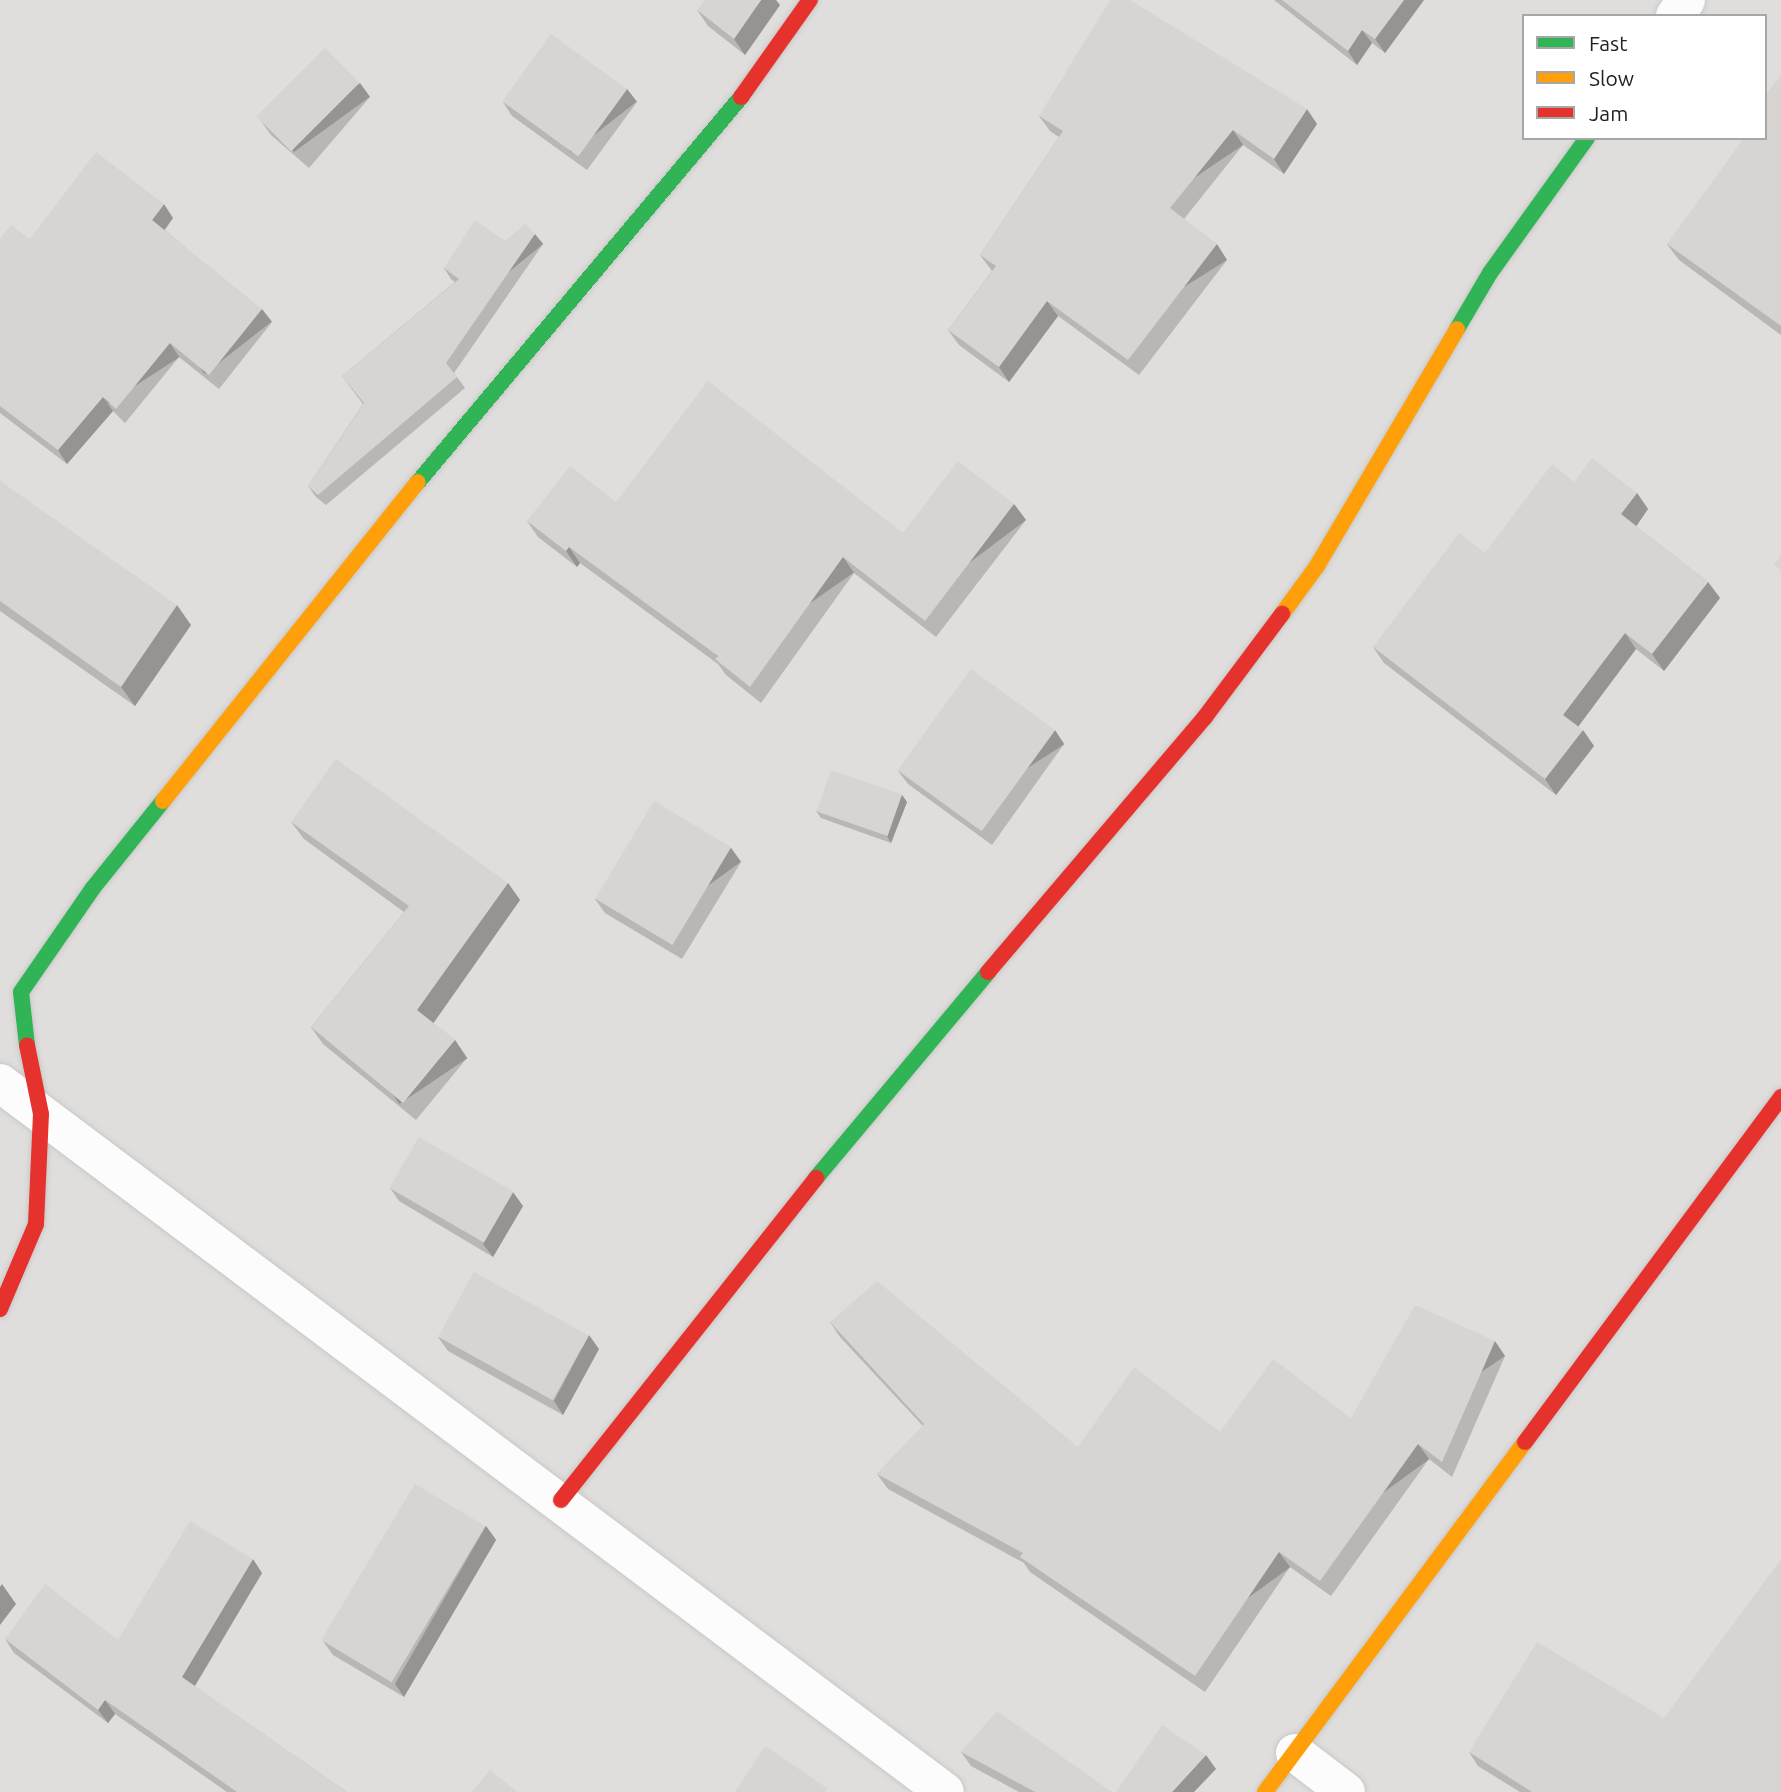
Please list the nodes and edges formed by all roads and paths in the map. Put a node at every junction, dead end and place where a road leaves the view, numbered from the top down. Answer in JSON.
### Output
{"nodes":[{"id":1,"x":810,"y":0,"type":"edge"},
{"id":2,"x":1586,"y":140,"type":"edge"},
{"id":3,"x":0,"y":1083,"type":"edge"},
{"id":4,"x":1781,"y":1097,"type":"edge"},
{"id":5,"x":41,"y":1114,"type":"junction"},
{"id":6,"x":0,"y":1309,"type":"edge"},
{"id":7,"x":561,"y":1500,"type":"junction"},
{"id":8,"x":1295,"y":1753,"type":"junction"},
{"id":9,"x":945,"y":1792,"type":"edge"},
{"id":10,"x":1265,"y":1792,"type":"edge"},
{"id":11,"x":1346,"y":1792,"type":"edge"}],
"edges":[{"from":1,"to":5,"type":"street"},
{"from":2,"to":7,"type":"street"},
{"from":3,"to":5,"type":"street"},
{"from":4,"to":8,"type":"street"},
{"from":5,"to":6,"type":"street"},
{"from":5,"to":7,"type":"street"},
{"from":7,"to":9,"type":"street"},
{"from":8,"to":10,"type":"street"},
{"from":8,"to":11,"type":"street"}]}
